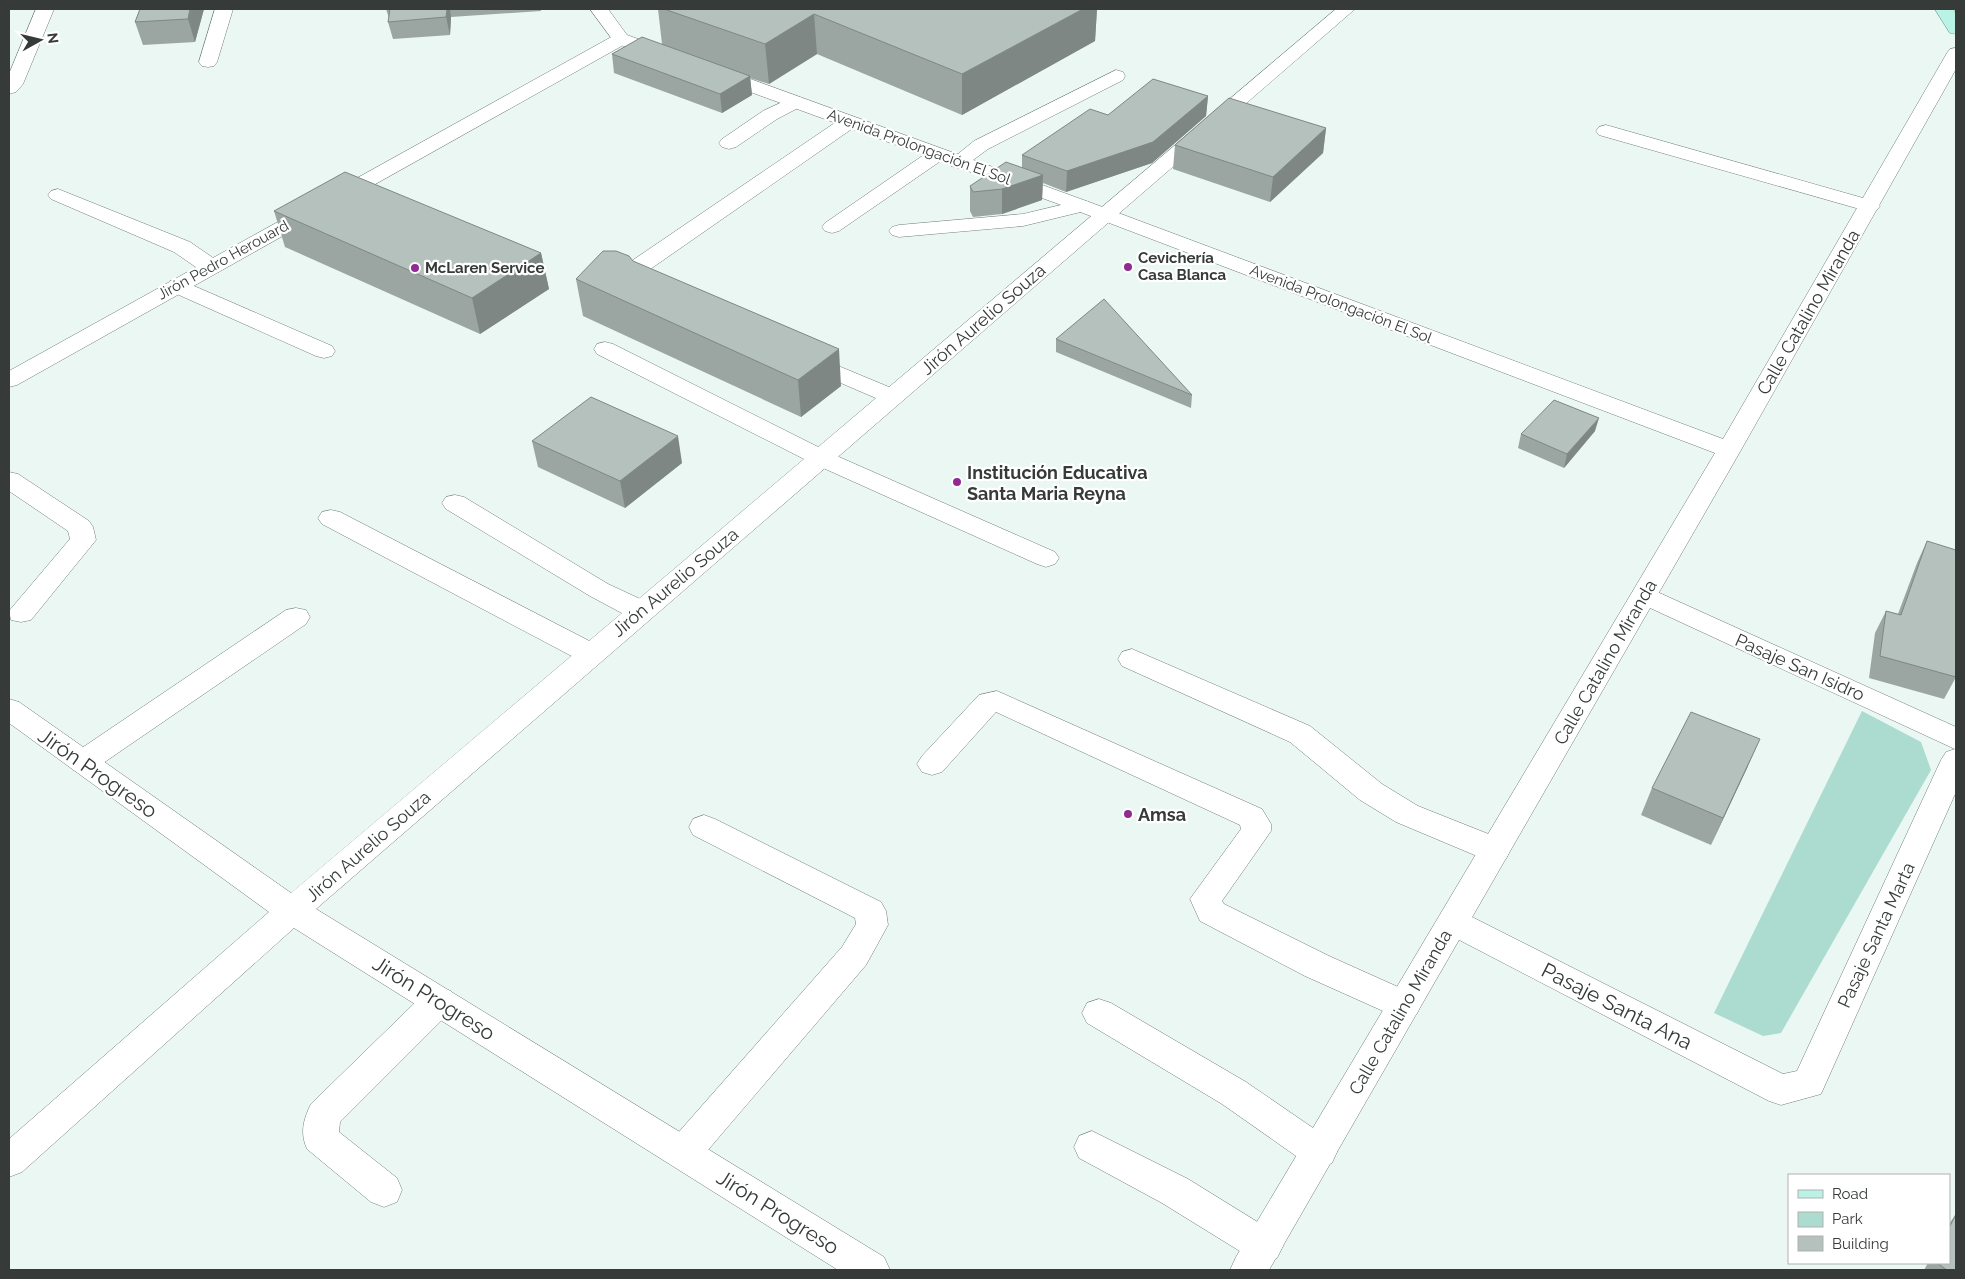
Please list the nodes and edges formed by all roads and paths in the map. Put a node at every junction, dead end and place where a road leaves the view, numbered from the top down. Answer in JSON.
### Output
{"nodes":[{"id":1,"x":45,"y":9,"type":"edge"},
{"id":2,"x":224,"y":9,"type":"edge"},
{"id":3,"x":599,"y":9,"type":"edge"},
{"id":4,"x":1346,"y":9,"type":"edge"},
{"id":5,"x":1944,"y":9,"type":"edge"},
{"id":6,"x":1956,"y":29,"type":"edge"},
{"id":7,"x":621,"y":38,"type":"junction"},
{"id":8,"x":1956,"y":53,"type":"edge"},
{"id":9,"x":208,"y":62,"type":"dead end"},
{"id":10,"x":1116,"y":76,"type":"dead end"},
{"id":11,"x":9,"y":88,"type":"edge"},
{"id":12,"x":795,"y":102,"type":"junction"},
{"id":13,"x":850,"y":122,"type":"junction"},
{"id":14,"x":1606,"y":131,"type":"dead end"},
{"id":15,"x":729,"y":143,"type":"dead end"},
{"id":16,"x":948,"y":158,"type":"junction"},
{"id":17,"x":58,"y":195,"type":"dead end"},
{"id":18,"x":1870,"y":206,"type":"junction"},
{"id":19,"x":1094,"y":211,"type":"junction"},
{"id":20,"x":832,"y":227,"type":"dead end"},
{"id":21,"x":899,"y":231,"type":"dead end"},
{"id":22,"x":640,"y":266,"type":"edge"},
{"id":23,"x":211,"y":267,"type":"junction"},
{"id":24,"x":178,"y":286,"type":"junction"},
{"id":25,"x":605,"y":349,"type":"dead end"},
{"id":26,"x":324,"y":350,"type":"dead end"},
{"id":27,"x":784,"y":350,"type":"edge"},
{"id":28,"x":9,"y":380,"type":"edge"},
{"id":29,"x":893,"y":397,"type":"junction"},
{"id":30,"x":1729,"y":450,"type":"junction"},
{"id":31,"x":821,"y":458,"type":"junction"},
{"id":32,"x":9,"y":480,"type":"edge"},
{"id":33,"x":455,"y":503,"type":"dead end"},
{"id":34,"x":331,"y":518,"type":"dead end"},
{"id":35,"x":1046,"y":558,"type":"dead end"},
{"id":36,"x":1644,"y":595,"type":"junction"},
{"id":37,"x":642,"y":611,"type":"junction"},
{"id":38,"x":21,"y":613,"type":"dead end"},
{"id":39,"x":296,"y":617,"type":"dead end"},
{"id":40,"x":591,"y":654,"type":"junction"},
{"id":41,"x":1132,"y":659,"type":"dead end"},
{"id":42,"x":9,"y":709,"type":"edge"},
{"id":43,"x":1956,"y":739,"type":"edge"},
{"id":44,"x":1956,"y":760,"type":"edge"},
{"id":45,"x":83,"y":762,"type":"junction"},
{"id":46,"x":932,"y":764,"type":"dead end"},
{"id":47,"x":704,"y":827,"type":"dead end"},
{"id":48,"x":1495,"y":850,"type":"junction"},
{"id":49,"x":292,"y":911,"type":"junction"},
{"id":50,"x":1453,"y":922,"type":"junction"},
{"id":51,"x":439,"y":1001,"type":"junction"},
{"id":52,"x":1404,"y":1005,"type":"junction"},
{"id":53,"x":1099,"y":1013,"type":"dead end"},
{"id":54,"x":1781,"y":1090,"type":"joint"},
{"id":55,"x":1092,"y":1147,"type":"dead end"},
{"id":56,"x":1319,"y":1152,"type":"junction"},
{"id":57,"x":683,"y":1153,"type":"junction"},
{"id":58,"x":9,"y":1161,"type":"edge"},
{"id":59,"x":384,"y":1190,"type":"dead end"},
{"id":60,"x":1256,"y":1258,"type":"edge"},
{"id":61,"x":871,"y":1270,"type":"edge"}],
"edges":[{"from":1,"to":11,"type":"street"},
{"from":2,"to":9,"type":"street"},
{"from":3,"to":7,"type":"street"},
{"from":4,"to":19,"type":"street","name":"Jirón Aurelio Souza"},
{"from":5,"to":6,"type":"main road"},
{"from":7,"to":12,"type":"street","name":"Avenida Prolongación El Sol"},
{"from":7,"to":23,"type":"street","name":"Jirón Pedro Herouard"},
{"from":8,"to":18,"type":"street","name":"Calle Catalino Miranda"},
{"from":10,"to":16,"type":"street"},
{"from":12,"to":13,"type":"street","name":"Avenida Prolongación El Sol"},
{"from":12,"to":15,"type":"street"},
{"from":13,"to":16,"type":"street","name":"Avenida Prolongación El Sol"},
{"from":13,"to":22,"type":"street"},
{"from":14,"to":18,"type":"street"},
{"from":16,"to":19,"type":"street","name":"Avenida Prolongación El Sol"},
{"from":16,"to":20,"type":"street"},
{"from":17,"to":23,"type":"street"},
{"from":18,"to":30,"type":"street","name":"Calle Catalino Miranda"},
{"from":19,"to":21,"type":"street"},
{"from":19,"to":29,"type":"street","name":"Jirón Aurelio Souza"},
{"from":19,"to":30,"type":"street","name":"Avenida Prolongación El Sol"},
{"from":23,"to":24,"type":"street","name":"Jirón Pedro Herouard"},
{"from":24,"to":26,"type":"street"},
{"from":24,"to":28,"type":"street","name":"Jirón Pedro Herouard"},
{"from":25,"to":31,"type":"street"},
{"from":27,"to":29,"type":"street"},
{"from":29,"to":31,"type":"street","name":"Jirón Aurelio Souza"},
{"from":30,"to":36,"type":"street","name":"Calle Catalino Miranda"},
{"from":31,"to":35,"type":"street"},
{"from":31,"to":37,"type":"street","name":"Jirón Aurelio Souza"},
{"from":32,"to":38,"type":"street"},
{"from":33,"to":37,"type":"street"},
{"from":34,"to":40,"type":"street"},
{"from":36,"to":43,"type":"street","name":"Pasaje San Isidro"},
{"from":36,"to":48,"type":"street","name":"Calle Catalino Miranda"},
{"from":37,"to":40,"type":"street","name":"Jirón Aurelio Souza"},
{"from":39,"to":45,"type":"street"},
{"from":40,"to":49,"type":"street","name":"Jirón Aurelio Souza"},
{"from":41,"to":48,"type":"street"},
{"from":42,"to":45,"type":"street","name":"Jirón Progreso"},
{"from":44,"to":54,"type":"street","name":"Pasaje Santa Marta"},
{"from":45,"to":49,"type":"street","name":"Jirón Progreso"},
{"from":46,"to":52,"type":"street"},
{"from":47,"to":57,"type":"street"},
{"from":48,"to":50,"type":"street","name":"Calle Catalino Miranda"},
{"from":49,"to":51,"type":"street","name":"Jirón Progreso"},
{"from":49,"to":58,"type":"street","name":"Jirón Aurelio Souza"},
{"from":50,"to":52,"type":"street","name":"Calle Catalino Miranda"},
{"from":50,"to":54,"type":"street","name":"Pasaje Santa Ana"},
{"from":51,"to":57,"type":"street","name":"Jirón Progreso"},
{"from":51,"to":59,"type":"street"},
{"from":52,"to":56,"type":"street","name":"Calle Catalino Miranda"},
{"from":53,"to":56,"type":"street"},
{"from":55,"to":60,"type":"street"},
{"from":56,"to":60,"type":"street","name":"Calle Catalino Miranda"},
{"from":57,"to":61,"type":"street","name":"Jirón Progreso"}]}
